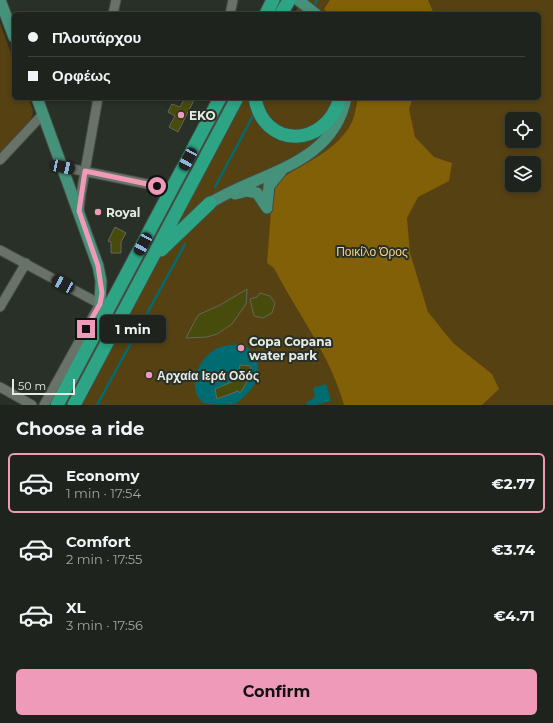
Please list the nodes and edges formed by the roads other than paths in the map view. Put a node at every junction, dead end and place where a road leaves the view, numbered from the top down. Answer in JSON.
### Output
{"nodes":[{"id":1,"x":0,"y":0,"type":"edge"},
{"id":2,"x":116,"y":0,"type":"edge"},
{"id":3,"x":233,"y":0,"type":"edge"},
{"id":4,"x":273,"y":0,"type":"edge"},
{"id":5,"x":289,"y":0,"type":"edge"},
{"id":6,"x":298,"y":0,"type":"edge"},
{"id":7,"x":113,"y":12,"type":"edge"},
{"id":8,"x":230,"y":12,"type":"edge"},
{"id":9,"x":267,"y":12,"type":"edge"},
{"id":10,"x":282,"y":12,"type":"edge"},
{"id":11,"x":313,"y":12,"type":"edge"},
{"id":12,"x":12,"y":31,"type":"edge"},
{"id":13,"x":38,"y":100,"type":"edge"},
{"id":14,"x":98,"y":100,"type":"edge"},
{"id":15,"x":219,"y":100,"type":"edge"},
{"id":16,"x":236,"y":100,"type":"edge"},
{"id":17,"x":256,"y":100,"type":"edge"},
{"id":18,"x":339,"y":100,"type":"edge"},
{"id":19,"x":345,"y":100,"type":"edge"},
{"id":20,"x":43,"y":114,"type":"junction"},
{"id":21,"x":0,"y":160,"type":"edge"},
{"id":22,"x":286,"y":166,"type":"junction"},
{"id":23,"x":63,"y":167,"type":"junction"},
{"id":24,"x":85,"y":171,"type":"junction"},
{"id":25,"x":172,"y":189,"type":"junction"},
{"id":26,"x":210,"y":203,"type":"junction"},
{"id":27,"x":79,"y":211,"type":"junction"},
{"id":28,"x":0,"y":250,"type":"edge"},
{"id":29,"x":153,"y":258,"type":"junction"},
{"id":30,"x":26,"y":263,"type":"junction"},
{"id":31,"x":100,"y":304,"type":"junction"},
{"id":32,"x":0,"y":307,"type":"edge"},
{"id":33,"x":74,"y":371,"type":"junction"},
{"id":34,"x":0,"y":387,"type":"edge"},
{"id":35,"x":32,"y":405,"type":"edge"},
{"id":36,"x":44,"y":405,"type":"edge"},
{"id":37,"x":57,"y":405,"type":"edge"},
{"id":38,"x":74,"y":405,"type":"edge"}],
"edges":[{"from":1,"to":12,"type":"main road"},
{"from":2,"to":7,"type":"street"},
{"from":3,"to":8,"type":"street"},
{"from":4,"to":9,"type":"highway"},
{"from":5,"to":10,"type":"highway"},
{"from":6,"to":11,"type":"main road"},
{"from":13,"to":20,"type":"main road"},
{"from":14,"to":24,"type":"street"},
{"from":15,"to":25,"type":"highway"},
{"from":16,"to":29,"type":"highway"},
{"from":17,"to":18,"type":"highway"},
{"from":19,"to":22,"type":"main road"},
{"from":20,"to":21,"type":"street"},
{"from":20,"to":23,"type":"main road"},
{"from":22,"to":26,"type":"main road"},
{"from":22,"to":26,"type":"main road"},
{"from":23,"to":24,"type":"street"},
{"from":23,"to":27,"type":"main road"},
{"from":24,"to":25,"type":"street"},
{"from":24,"to":27,"type":"street"},
{"from":25,"to":33,"type":"highway"},
{"from":26,"to":29,"type":"highway"},
{"from":27,"to":31,"type":"main road"},
{"from":28,"to":30,"type":"street"},
{"from":29,"to":38,"type":"highway"},
{"from":30,"to":31,"type":"street"},
{"from":30,"to":32,"type":"street"},
{"from":31,"to":33,"type":"highway"},
{"from":31,"to":36,"type":"street"},
{"from":33,"to":37,"type":"highway"},
{"from":34,"to":35,"type":"street"}]}
